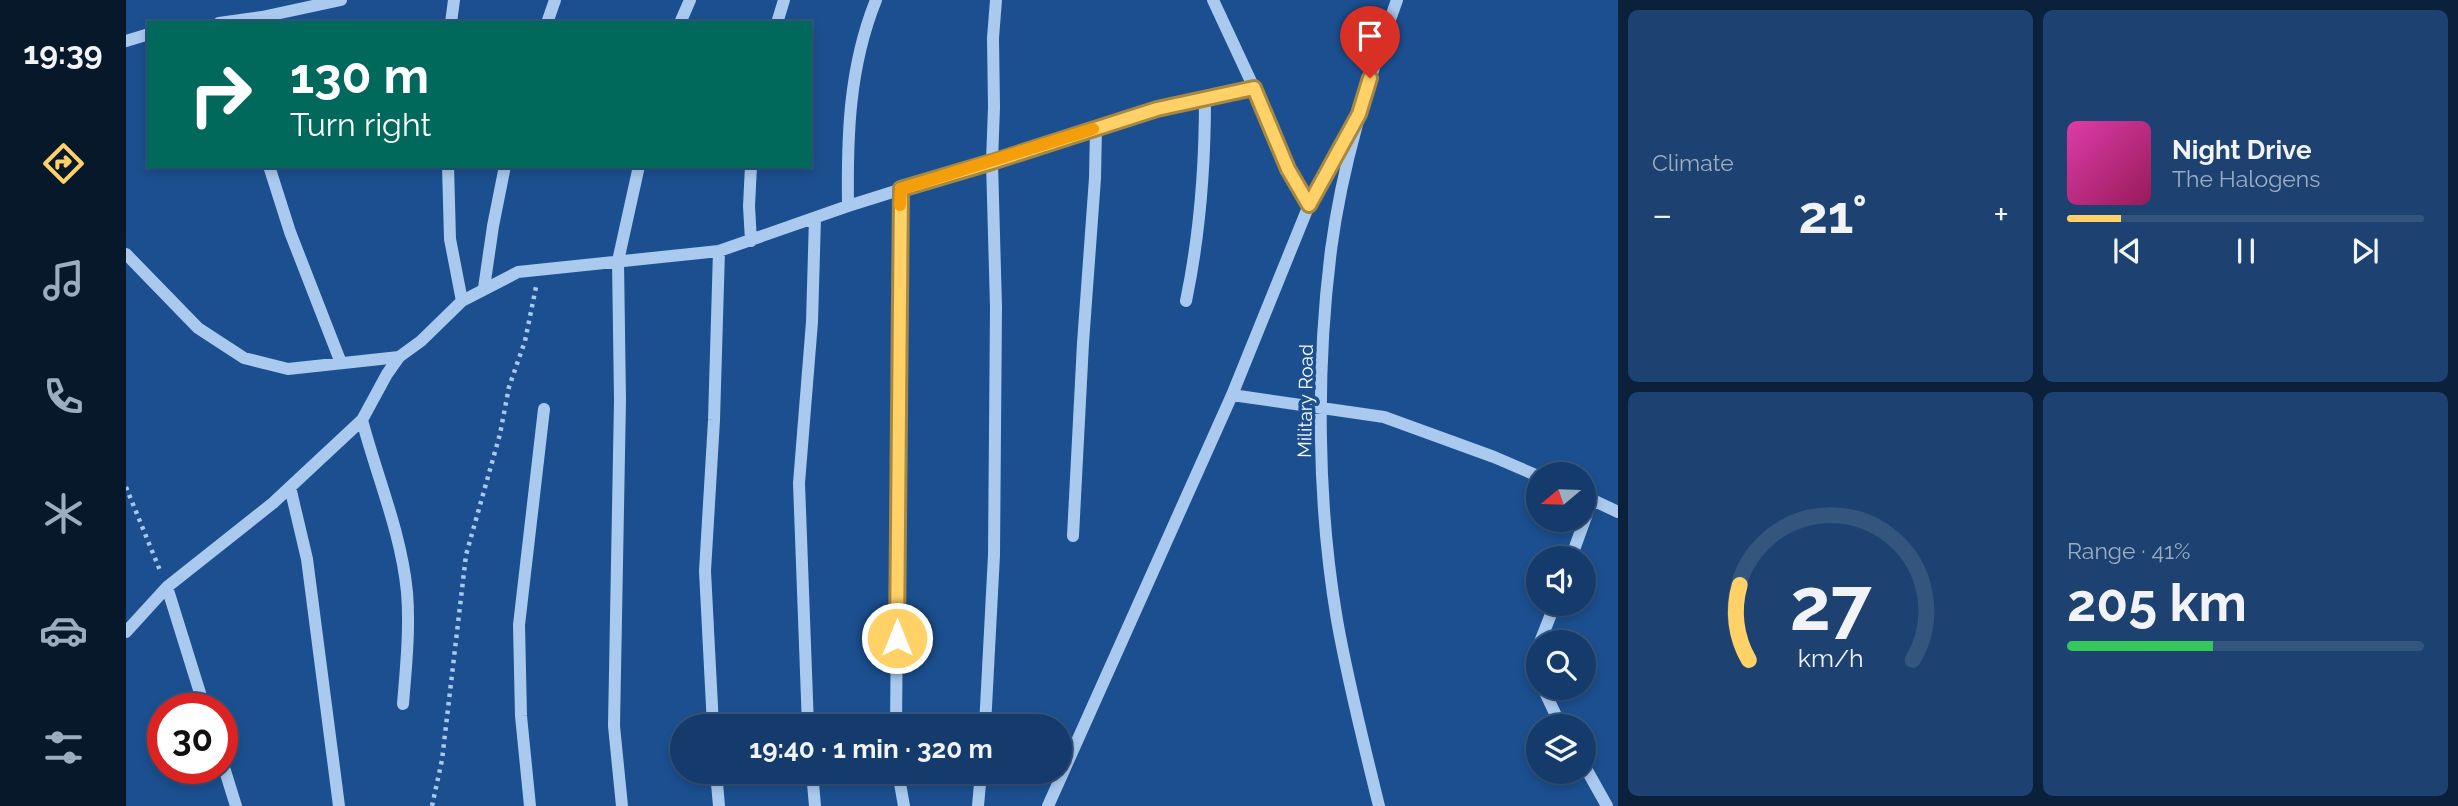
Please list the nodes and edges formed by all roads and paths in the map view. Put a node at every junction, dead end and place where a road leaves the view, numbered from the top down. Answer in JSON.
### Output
{"nodes":[{"id":1,"x":341,"y":0,"type":"edge"},
{"id":2,"x":454,"y":0,"type":"edge"},
{"id":3,"x":555,"y":0,"type":"edge"},
{"id":4,"x":690,"y":0,"type":"edge"},
{"id":5,"x":785,"y":0,"type":"edge"},
{"id":6,"x":876,"y":0,"type":"edge"},
{"id":7,"x":996,"y":0,"type":"edge"},
{"id":8,"x":1213,"y":0,"type":"edge"},
{"id":9,"x":1225,"y":0,"type":"edge"},
{"id":10,"x":1397,"y":0,"type":"edge"},
{"id":11,"x":1219,"y":13,"type":"junction"},
{"id":12,"x":263,"y":20,"type":"edge"},
{"id":13,"x":451,"y":21,"type":"edge"},
{"id":14,"x":548,"y":21,"type":"edge"},
{"id":15,"x":681,"y":21,"type":"edge"},
{"id":16,"x":778,"y":21,"type":"edge"},
{"id":17,"x":147,"y":35,"type":"edge"},
{"id":18,"x":126,"y":41,"type":"edge"},
{"id":19,"x":1254,"y":88,"type":"junction"},
{"id":20,"x":1205,"y":99,"type":"junction"},
{"id":21,"x":1359,"y":114,"type":"junction"},
{"id":22,"x":1096,"y":128,"type":"junction"},
{"id":23,"x":992,"y":162,"type":"junction"},
{"id":24,"x":270,"y":168,"type":"edge"},
{"id":25,"x":448,"y":168,"type":"edge"},
{"id":26,"x":505,"y":168,"type":"edge"},
{"id":27,"x":639,"y":168,"type":"edge"},
{"id":28,"x":751,"y":168,"type":"edge"},
{"id":29,"x":901,"y":189,"type":"junction"},
{"id":30,"x":1309,"y":205,"type":"junction"},
{"id":31,"x":848,"y":206,"type":"junction"},
{"id":32,"x":815,"y":218,"type":"junction"},
{"id":33,"x":751,"y":241,"type":"junction"},
{"id":34,"x":719,"y":251,"type":"junction"},
{"id":35,"x":126,"y":254,"type":"edge"},
{"id":36,"x":618,"y":261,"type":"junction"},
{"id":37,"x":538,"y":270,"type":"junction"},
{"id":38,"x":484,"y":288,"type":"junction"},
{"id":39,"x":462,"y":301,"type":"junction"},
{"id":40,"x":1186,"y":301,"type":"dead end"},
{"id":41,"x":399,"y":357,"type":"junction"},
{"id":42,"x":341,"y":363,"type":"junction"},
{"id":43,"x":1232,"y":395,"type":"junction"},
{"id":44,"x":1321,"y":407,"type":"junction"},
{"id":45,"x":544,"y":409,"type":"dead end"},
{"id":46,"x":362,"y":420,"type":"junction"},
{"id":47,"x":1526,"y":471,"type":"edge"},
{"id":48,"x":126,"y":487,"type":"edge"},
{"id":49,"x":290,"y":487,"type":"junction"},
{"id":50,"x":1596,"y":502,"type":"edge"},
{"id":51,"x":1618,"y":512,"type":"edge"},
{"id":52,"x":1073,"y":536,"type":"dead end"},
{"id":53,"x":167,"y":587,"type":"junction"},
{"id":54,"x":126,"y":632,"type":"edge"},
{"id":55,"x":200,"y":693,"type":"edge"},
{"id":56,"x":403,"y":704,"type":"dead end"},
{"id":57,"x":712,"y":714,"type":"edge"},
{"id":58,"x":808,"y":714,"type":"edge"},
{"id":59,"x":895,"y":714,"type":"edge"},
{"id":60,"x":986,"y":714,"type":"edge"},
{"id":61,"x":229,"y":784,"type":"edge"},
{"id":62,"x":717,"y":784,"type":"edge"},
{"id":63,"x":813,"y":784,"type":"edge"},
{"id":64,"x":900,"y":784,"type":"edge"},
{"id":65,"x":980,"y":784,"type":"edge"},
{"id":66,"x":1595,"y":784,"type":"edge"},
{"id":67,"x":236,"y":806,"type":"edge"},
{"id":68,"x":339,"y":806,"type":"edge"},
{"id":69,"x":432,"y":806,"type":"edge"},
{"id":70,"x":530,"y":806,"type":"edge"},
{"id":71,"x":622,"y":806,"type":"edge"},
{"id":72,"x":719,"y":806,"type":"edge"},
{"id":73,"x":815,"y":806,"type":"edge"},
{"id":74,"x":904,"y":806,"type":"edge"},
{"id":75,"x":978,"y":806,"type":"edge"},
{"id":76,"x":1048,"y":806,"type":"edge"},
{"id":77,"x":1379,"y":806,"type":"edge"},
{"id":78,"x":1607,"y":806,"type":"edge"}],
"edges":[{"from":1,"to":12,"type":"street"},
{"from":2,"to":13,"type":"street"},
{"from":3,"to":14,"type":"street"},
{"from":4,"to":15,"type":"street"},
{"from":5,"to":16,"type":"street"},
{"from":6,"to":31,"type":"street"},
{"from":7,"to":23,"type":"street"},
{"from":8,"to":11,"type":"street"},
{"from":9,"to":11,"type":"street"},
{"from":10,"to":21,"type":"street","name":"Military Road"},
{"from":11,"to":19,"type":"street"},
{"from":17,"to":18,"type":"street"},
{"from":19,"to":20,"type":"street"},
{"from":19,"to":30,"type":"street"},
{"from":20,"to":22,"type":"street"},
{"from":20,"to":40,"type":"street"},
{"from":21,"to":30,"type":"street"},
{"from":21,"to":44,"type":"street","name":"Military Road"},
{"from":22,"to":23,"type":"street"},
{"from":22,"to":52,"type":"street"},
{"from":23,"to":29,"type":"street"},
{"from":23,"to":60,"type":"street"},
{"from":24,"to":42,"type":"street"},
{"from":25,"to":39,"type":"street"},
{"from":26,"to":38,"type":"street"},
{"from":27,"to":36,"type":"street"},
{"from":28,"to":33,"type":"street"},
{"from":29,"to":31,"type":"street"},
{"from":29,"to":59,"type":"street"},
{"from":30,"to":43,"type":"street"},
{"from":31,"to":32,"type":"street"},
{"from":32,"to":33,"type":"street"},
{"from":32,"to":58,"type":"street"},
{"from":33,"to":34,"type":"street"},
{"from":34,"to":36,"type":"street"},
{"from":34,"to":57,"type":"street"},
{"from":35,"to":42,"type":"street"},
{"from":36,"to":37,"type":"street"},
{"from":36,"to":71,"type":"street"},
{"from":37,"to":38,"type":"street"},
{"from":37,"to":69,"type":"path"},
{"from":38,"to":39,"type":"street"},
{"from":39,"to":41,"type":"street"},
{"from":41,"to":42,"type":"street"},
{"from":41,"to":46,"type":"street"},
{"from":43,"to":44,"type":"street"},
{"from":43,"to":76,"type":"street"},
{"from":44,"to":47,"type":"street"},
{"from":44,"to":77,"type":"street","name":"Military Road"},
{"from":45,"to":70,"type":"street"},
{"from":46,"to":49,"type":"street"},
{"from":46,"to":56,"type":"street"},
{"from":48,"to":53,"type":"path"},
{"from":49,"to":53,"type":"street"},
{"from":49,"to":68,"type":"street"},
{"from":50,"to":51,"type":"street"},
{"from":53,"to":54,"type":"street"},
{"from":53,"to":55,"type":"street"},
{"from":61,"to":67,"type":"street"},
{"from":62,"to":72,"type":"street"},
{"from":63,"to":73,"type":"street"},
{"from":64,"to":74,"type":"street"},
{"from":65,"to":75,"type":"street"},
{"from":66,"to":78,"type":"street"}]}
